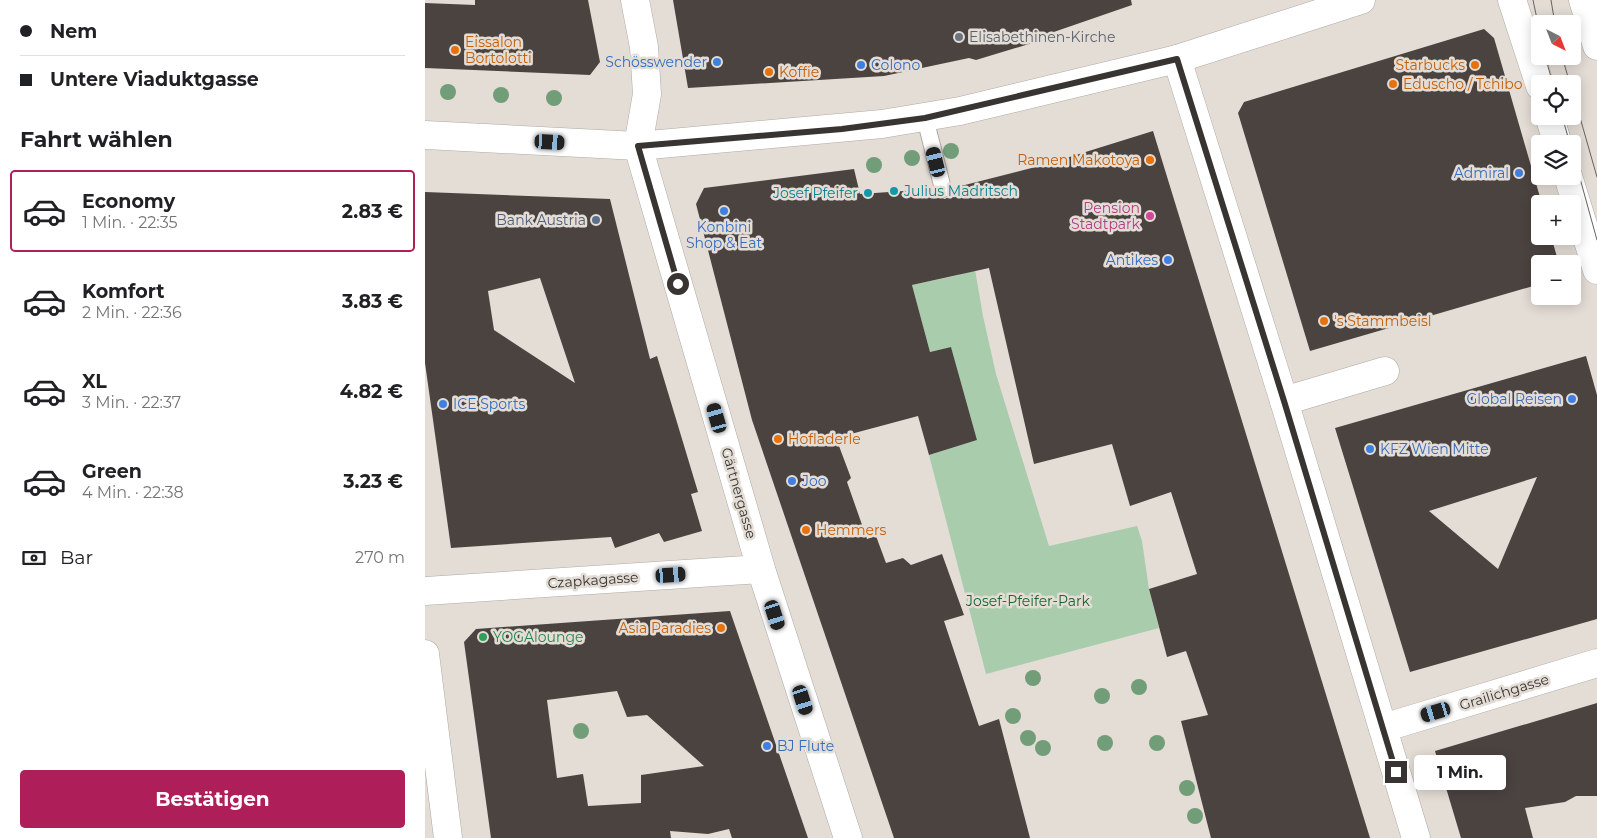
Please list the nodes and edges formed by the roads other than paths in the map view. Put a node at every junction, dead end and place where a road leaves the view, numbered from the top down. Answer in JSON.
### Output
{"nodes":[{"id":1,"x":635,"y":0,"type":"edge"},
{"id":2,"x":1361,"y":0,"type":"edge"},
{"id":3,"x":1512,"y":0,"type":"edge"},
{"id":4,"x":1583,"y":0,"type":"edge"},
{"id":5,"x":1597,"y":46,"type":"edge"},
{"id":6,"x":1177,"y":59,"type":"junction"},
{"id":7,"x":1536,"y":75,"type":"edge"},
{"id":8,"x":925,"y":118,"type":"junction"},
{"id":9,"x":425,"y":135,"type":"edge"},
{"id":10,"x":638,"y":146,"type":"junction"},
{"id":11,"x":1571,"y":185,"type":"edge"},
{"id":12,"x":943,"y":189,"type":"dead end"},
{"id":13,"x":1597,"y":270,"type":"edge"},
{"id":14,"x":1385,"y":371,"type":"dead end"},
{"id":15,"x":1284,"y":401,"type":"junction"},
{"id":16,"x":761,"y":569,"type":"junction"},
{"id":17,"x":425,"y":591,"type":"edge"},
{"id":18,"x":425,"y":654,"type":"edge"},
{"id":19,"x":1597,"y":664,"type":"edge"},
{"id":20,"x":1383,"y":728,"type":"junction"},
{"id":21,"x":448,"y":838,"type":"edge"},
{"id":22,"x":848,"y":838,"type":"edge"},
{"id":23,"x":1416,"y":838,"type":"edge"}],
"edges":[{"from":1,"to":10,"type":"street"},
{"from":2,"to":6,"type":"street"},
{"from":3,"to":7,"type":"street"},
{"from":4,"to":5,"type":"street"},
{"from":6,"to":8,"type":"street"},
{"from":6,"to":15,"type":"street"},
{"from":8,"to":10,"type":"street"},
{"from":8,"to":12,"type":"lane"},
{"from":9,"to":10,"type":"street"},
{"from":10,"to":16,"type":"street","name":"Gärtnergasse"},
{"from":11,"to":13,"type":"street"},
{"from":14,"to":15,"type":"street"},
{"from":15,"to":20,"type":"street"},
{"from":16,"to":17,"type":"street","name":"Czapkagasse"},
{"from":16,"to":22,"type":"street","name":"Gärtnergasse"},
{"from":18,"to":21,"type":"street"},
{"from":19,"to":20,"type":"street","name":"Grailichgasse"},
{"from":20,"to":23,"type":"street"}]}
